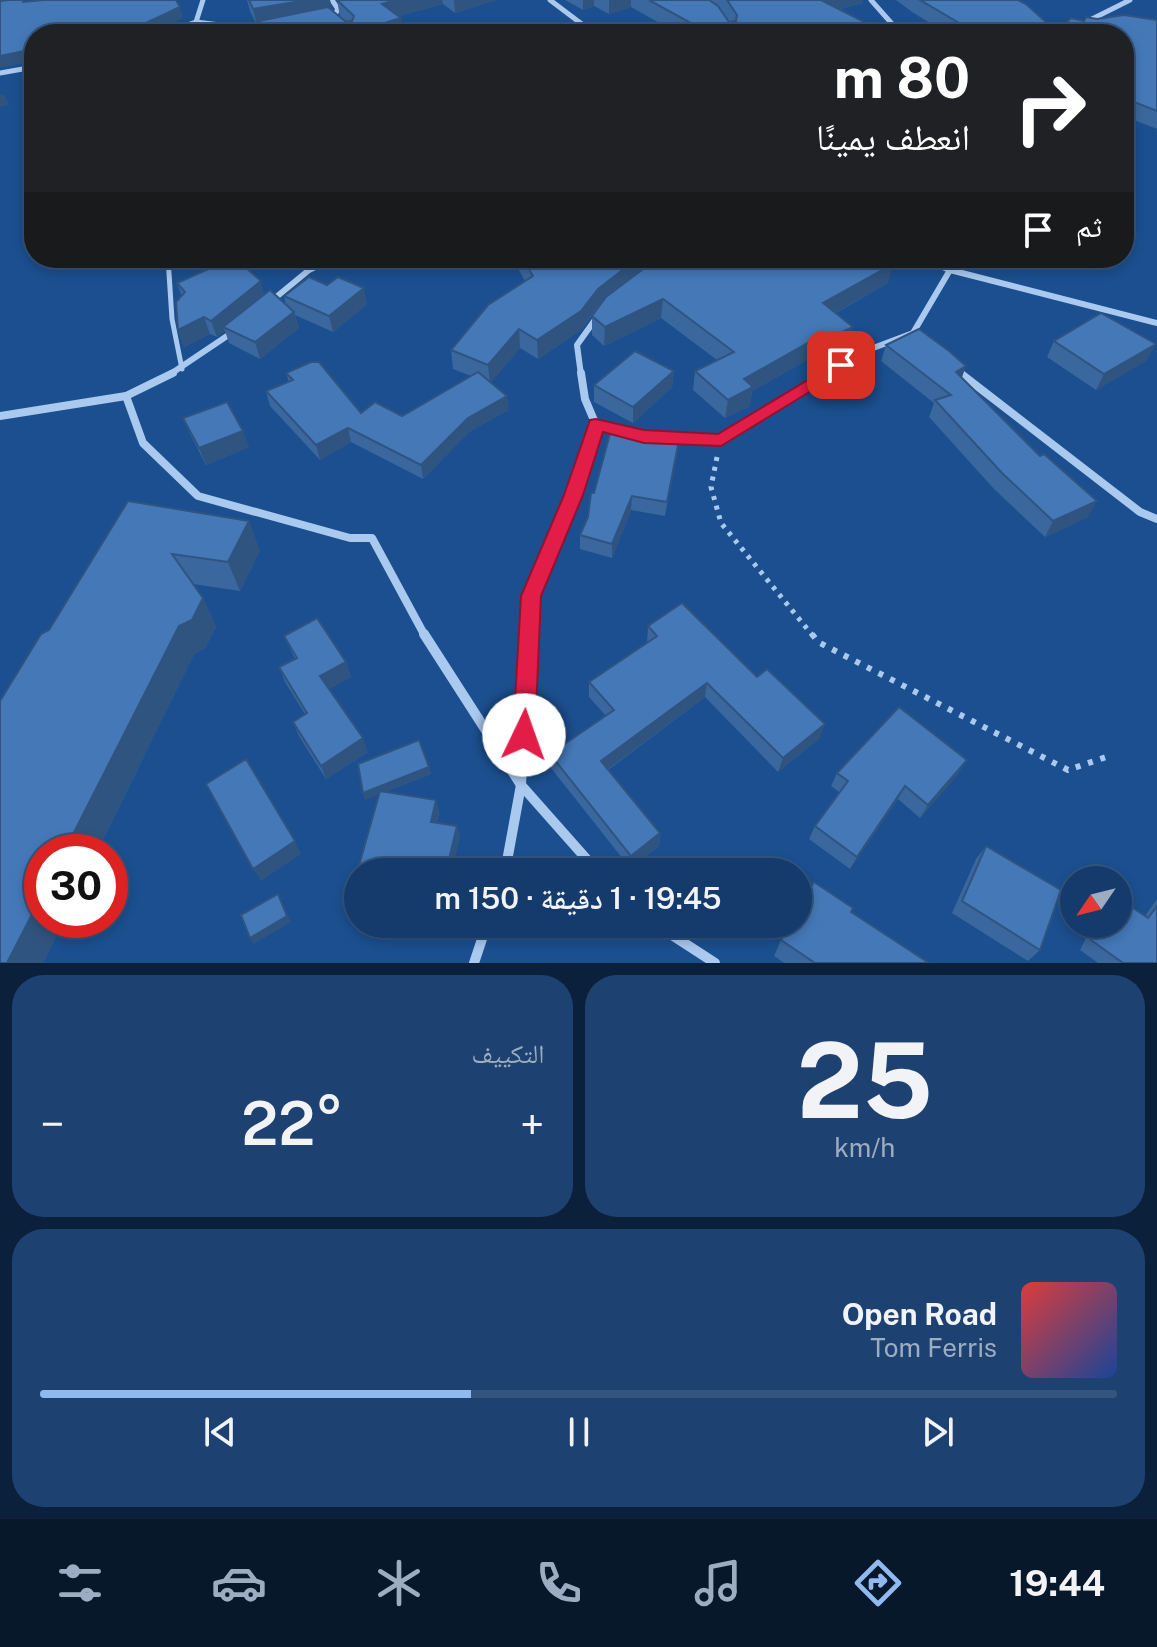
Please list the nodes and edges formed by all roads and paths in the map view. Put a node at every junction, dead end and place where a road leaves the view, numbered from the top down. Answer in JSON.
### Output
{"nodes":[{"id":1,"x":203,"y":0,"type":"edge"},
{"id":2,"x":332,"y":0,"type":"edge"},
{"id":3,"x":550,"y":0,"type":"edge"},
{"id":4,"x":871,"y":0,"type":"edge"},
{"id":5,"x":1130,"y":0,"type":"edge"},
{"id":6,"x":333,"y":18,"type":"junction"},
{"id":7,"x":1092,"y":19,"type":"junction"},
{"id":8,"x":319,"y":21,"type":"edge"},
{"id":9,"x":1083,"y":21,"type":"edge"},
{"id":10,"x":1105,"y":21,"type":"edge"},
{"id":11,"x":196,"y":22,"type":"junction"},
{"id":12,"x":190,"y":24,"type":"edge"},
{"id":13,"x":209,"y":24,"type":"edge"},
{"id":14,"x":340,"y":24,"type":"edge"},
{"id":15,"x":582,"y":24,"type":"edge"},
{"id":16,"x":892,"y":24,"type":"edge"},
{"id":17,"x":24,"y":69,"type":"edge"},
{"id":18,"x":0,"y":73,"type":"edge"},
{"id":19,"x":169,"y":268,"type":"edge"},
{"id":20,"x":313,"y":268,"type":"edge"},
{"id":21,"x":945,"y":268,"type":"edge"},
{"id":22,"x":950,"y":270,"type":"junction"},
{"id":23,"x":264,"y":307,"type":"edge"},
{"id":24,"x":601,"y":312,"type":"edge"},
{"id":25,"x":1157,"y":323,"type":"edge"},
{"id":26,"x":241,"y":325,"type":"edge"},
{"id":27,"x":913,"y":333,"type":"junction"},
{"id":28,"x":924,"y":342,"type":"edge"},
{"id":29,"x":946,"y":362,"type":"edge"},
{"id":30,"x":182,"y":369,"type":"junction"},
{"id":31,"x":126,"y":396,"type":"junction"},
{"id":32,"x":0,"y":416,"type":"edge"},
{"id":33,"x":596,"y":425,"type":"junction"},
{"id":34,"x":721,"y":440,"type":"junction"},
{"id":35,"x":1157,"y":519,"type":"edge"},
{"id":36,"x":1112,"y":755,"type":"dead end"},
{"id":37,"x":521,"y":785,"type":"junction"},
{"id":38,"x":508,"y":858,"type":"edge"},
{"id":39,"x":586,"y":858,"type":"edge"},
{"id":40,"x":482,"y":938,"type":"edge"},
{"id":41,"x":677,"y":938,"type":"edge"},
{"id":42,"x":474,"y":963,"type":"edge"},
{"id":43,"x":715,"y":963,"type":"edge"}],
"edges":[{"from":1,"to":11,"type":"street"},
{"from":2,"to":6,"type":"street"},
{"from":3,"to":15,"type":"street"},
{"from":4,"to":16,"type":"street"},
{"from":5,"to":7,"type":"street"},
{"from":6,"to":8,"type":"street"},
{"from":6,"to":14,"type":"street"},
{"from":7,"to":9,"type":"street"},
{"from":7,"to":10,"type":"street"},
{"from":11,"to":12,"type":"street"},
{"from":11,"to":13,"type":"street"},
{"from":17,"to":18,"type":"street"},
{"from":19,"to":30,"type":"lane"},
{"from":20,"to":23,"type":"street"},
{"from":21,"to":22,"type":"street"},
{"from":22,"to":25,"type":"street"},
{"from":22,"to":27,"type":"street"},
{"from":24,"to":33,"type":"street"},
{"from":26,"to":30,"type":"street"},
{"from":27,"to":28,"type":"street"},
{"from":27,"to":34,"type":"street"},
{"from":29,"to":35,"type":"street"},
{"from":30,"to":31,"type":"street"},
{"from":31,"to":32,"type":"street"},
{"from":31,"to":37,"type":"street"},
{"from":33,"to":34,"type":"street"},
{"from":33,"to":37,"type":"street"},
{"from":34,"to":36,"type":"path"},
{"from":37,"to":38,"type":"street"},
{"from":37,"to":39,"type":"street"},
{"from":40,"to":42,"type":"street"},
{"from":41,"to":43,"type":"street"}]}
